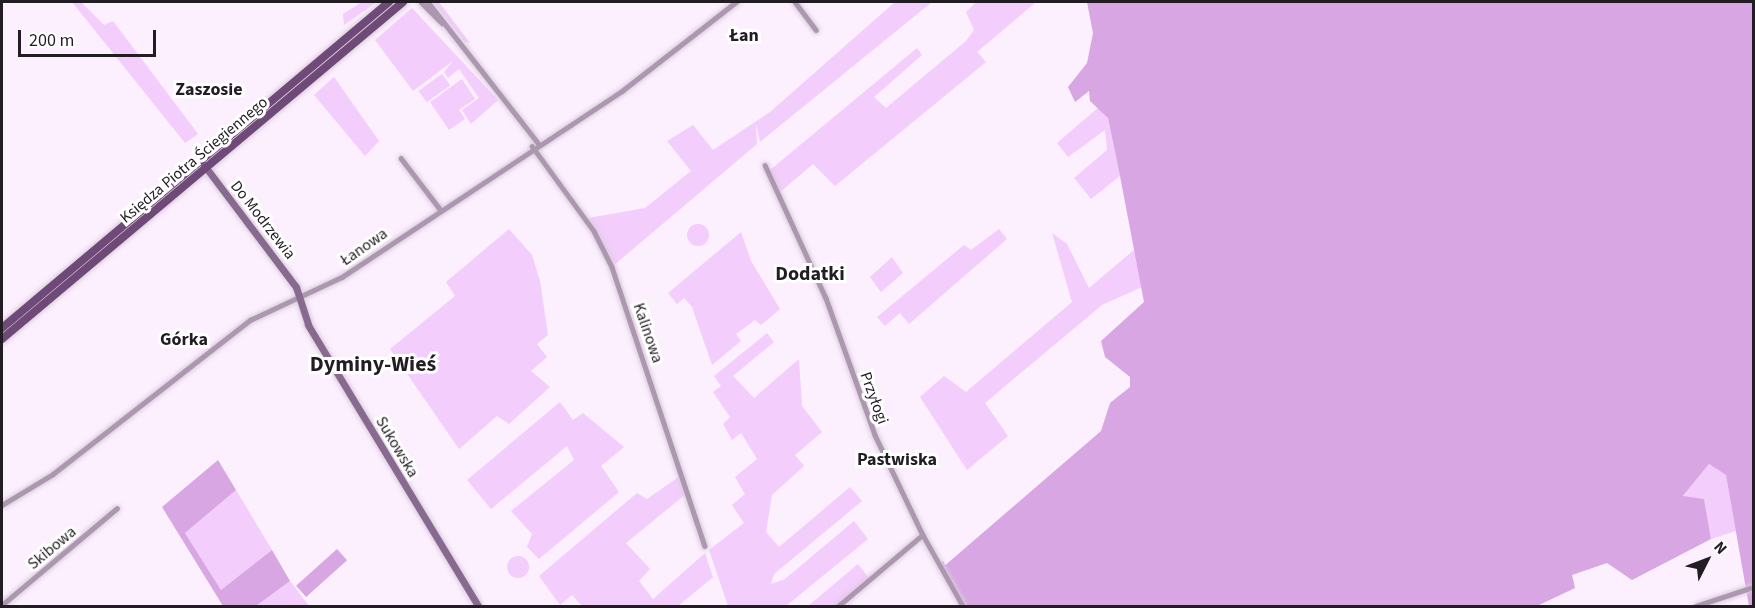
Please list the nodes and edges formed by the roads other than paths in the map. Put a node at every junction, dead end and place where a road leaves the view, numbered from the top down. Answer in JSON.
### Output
{"nodes":[{"id":1,"x":389,"y":2,"type":"edge"},
{"id":2,"x":403,"y":2,"type":"edge"},
{"id":3,"x":421,"y":2,"type":"edge"},
{"id":4,"x":428,"y":2,"type":"edge"},
{"id":5,"x":736,"y":2,"type":"edge"},
{"id":6,"x":795,"y":2,"type":"edge"},
{"id":7,"x":446,"y":27,"type":"junction"},
{"id":8,"x":816,"y":30,"type":"dead end"},
{"id":9,"x":535,"y":145,"type":"junction"},
{"id":10,"x":401,"y":158,"type":"dead end"},
{"id":11,"x":201,"y":160,"type":"junction"},
{"id":12,"x":765,"y":165,"type":"dead end"},
{"id":13,"x":205,"y":168,"type":"junction"},
{"id":14,"x":440,"y":209,"type":"junction"},
{"id":15,"x":300,"y":299,"type":"junction"},
{"id":16,"x":2,"y":328,"type":"edge"},
{"id":17,"x":2,"y":339,"type":"edge"},
{"id":18,"x":2,"y":505,"type":"edge"},
{"id":19,"x":117,"y":508,"type":"dead end"},
{"id":20,"x":923,"y":536,"type":"junction"},
{"id":21,"x":705,"y":546,"type":"dead end"},
{"id":22,"x":1750,"y":588,"type":"dead end"},
{"id":23,"x":2,"y":605,"type":"edge"},
{"id":24,"x":478,"y":606,"type":"edge"},
{"id":25,"x":839,"y":606,"type":"edge"},
{"id":26,"x":963,"y":606,"type":"edge"},
{"id":27,"x":1696,"y":606,"type":"edge"}],
"edges":[{"from":1,"to":11,"type":"main road","name":"Księdza Piotra Ściegiennego"},
{"from":2,"to":13,"type":"main road","name":"Księdza Piotra Ściegiennego"},
{"from":3,"to":7,"type":"street","name":"Kalinowa"},
{"from":4,"to":7,"type":"street","name":"Kalinowa"},
{"from":5,"to":9,"type":"street","name":"Łanowa"},
{"from":6,"to":8,"type":"street"},
{"from":7,"to":9,"type":"street","name":"Kalinowa"},
{"from":9,"to":14,"type":"street","name":"Łanowa"},
{"from":9,"to":21,"type":"street","name":"Kalinowa"},
{"from":10,"to":14,"type":"street"},
{"from":11,"to":13,"type":"street","name":"Do Modrzewia"},
{"from":11,"to":16,"type":"main road","name":"Księdza Piotra Ściegiennego"},
{"from":12,"to":20,"type":"street","name":"Przyłogi"},
{"from":13,"to":15,"type":"street","name":"Do Modrzewia"},
{"from":13,"to":17,"type":"main road","name":"Księdza Piotra Ściegiennego"},
{"from":14,"to":15,"type":"street","name":"Łanowa"},
{"from":15,"to":18,"type":"street","name":"Łanowa"},
{"from":15,"to":24,"type":"street","name":"Sukowska"},
{"from":19,"to":23,"type":"street","name":"Skibowa"},
{"from":20,"to":25,"type":"street"},
{"from":20,"to":26,"type":"street","name":"Przyłogi"},
{"from":22,"to":27,"type":"street"}]}
